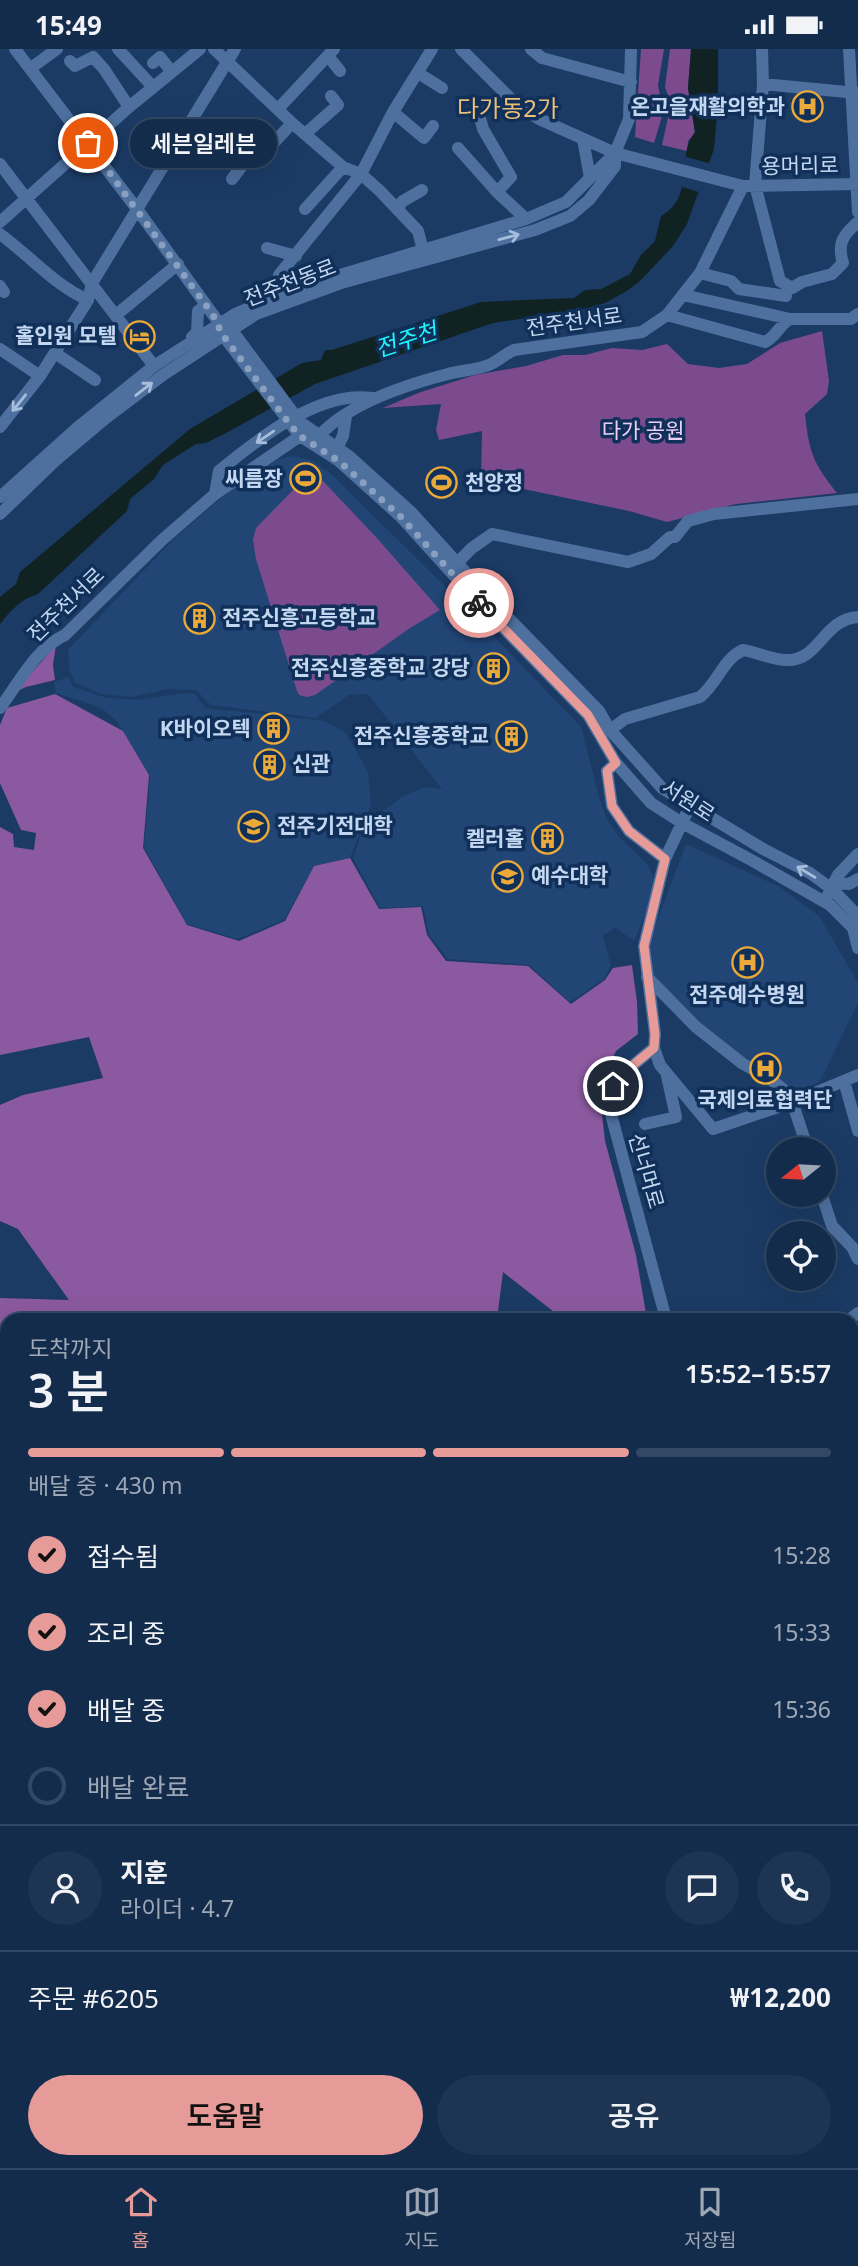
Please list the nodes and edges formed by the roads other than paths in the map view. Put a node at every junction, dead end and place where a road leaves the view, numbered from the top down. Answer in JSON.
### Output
{"nodes":[{"id":1,"x":15,"y":49,"type":"edge"},
{"id":2,"x":57,"y":49,"type":"edge"},
{"id":3,"x":118,"y":49,"type":"edge"},
{"id":4,"x":200,"y":49,"type":"edge"},
{"id":5,"x":214,"y":49,"type":"edge"},
{"id":6,"x":234,"y":49,"type":"edge"},
{"id":7,"x":432,"y":49,"type":"edge"},
{"id":8,"x":631,"y":49,"type":"edge"},
{"id":9,"x":762,"y":49,"type":"edge"},
{"id":10,"x":849,"y":49,"type":"edge"},
{"id":11,"x":533,"y":50,"type":"edge"},
{"id":12,"x":468,"y":52,"type":"edge"},
{"id":13,"x":331,"y":53,"type":"edge"},
{"id":14,"x":70,"y":61,"type":"dead end"},
{"id":15,"x":227,"y":61,"type":"junction"},
{"id":16,"x":153,"y":63,"type":"dead end"},
{"id":17,"x":31,"y":68,"type":"junction"},
{"id":18,"x":340,"y":71,"type":"dead end"},
{"id":19,"x":172,"y":72,"type":"junction"},
{"id":20,"x":418,"y":73,"type":"junction"},
{"id":21,"x":631,"y":82,"type":"junction"},
{"id":22,"x":763,"y":84,"type":"junction"},
{"id":23,"x":153,"y":87,"type":"junction"},
{"id":24,"x":442,"y":88,"type":"dead end"},
{"id":25,"x":855,"y":92,"type":"edge"},
{"id":26,"x":331,"y":96,"type":"dead end"},
{"id":27,"x":129,"y":107,"type":"junction"},
{"id":28,"x":278,"y":109,"type":"junction"},
{"id":29,"x":478,"y":111,"type":"dead end"},
{"id":30,"x":393,"y":112,"type":"junction"},
{"id":31,"x":292,"y":124,"type":"junction"},
{"id":32,"x":433,"y":126,"type":"dead end"},
{"id":33,"x":304,"y":134,"type":"junction"},
{"id":34,"x":583,"y":139,"type":"junction"},
{"id":35,"x":88,"y":143,"type":"junction"},
{"id":36,"x":458,"y":148,"type":"dead end"},
{"id":37,"x":233,"y":153,"type":"dead end"},
{"id":38,"x":615,"y":153,"type":"junction"},
{"id":39,"x":245,"y":162,"type":"junction"},
{"id":40,"x":0,"y":163,"type":"edge"},
{"id":41,"x":343,"y":167,"type":"junction"},
{"id":42,"x":361,"y":174,"type":"junction"},
{"id":43,"x":590,"y":178,"type":"junction"},
{"id":44,"x":232,"y":179,"type":"dead end"},
{"id":45,"x":857,"y":184,"type":"edge"},
{"id":46,"x":749,"y":186,"type":"junction"},
{"id":47,"x":422,"y":190,"type":"dead end"},
{"id":48,"x":497,"y":192,"type":"junction"},
{"id":49,"x":27,"y":199,"type":"junction"},
{"id":50,"x":397,"y":208,"type":"junction"},
{"id":51,"x":137,"y":209,"type":"junction"},
{"id":52,"x":305,"y":209,"type":"dead end"},
{"id":53,"x":858,"y":212,"type":"edge"},
{"id":54,"x":526,"y":219,"type":"junction"},
{"id":55,"x":0,"y":222,"type":"edge"},
{"id":56,"x":858,"y":222,"type":"edge"},
{"id":57,"x":0,"y":234,"type":"edge"},
{"id":58,"x":267,"y":248,"type":"dead end"},
{"id":59,"x":423,"y":250,"type":"junction"},
{"id":60,"x":296,"y":256,"type":"junction"},
{"id":61,"x":178,"y":264,"type":"junction"},
{"id":62,"x":700,"y":273,"type":"junction"},
{"id":63,"x":92,"y":283,"type":"junction"},
{"id":64,"x":284,"y":293,"type":"junction"},
{"id":65,"x":683,"y":295,"type":"junction"},
{"id":66,"x":786,"y":296,"type":"dead end"},
{"id":67,"x":88,"y":300,"type":"junction"},
{"id":68,"x":206,"y":305,"type":"junction"},
{"id":69,"x":667,"y":314,"type":"junction"},
{"id":70,"x":858,"y":314,"type":"edge"},
{"id":71,"x":116,"y":315,"type":"junction"},
{"id":72,"x":790,"y":320,"type":"junction"},
{"id":73,"x":228,"y":335,"type":"junction"},
{"id":74,"x":195,"y":341,"type":"junction"},
{"id":75,"x":55,"y":353,"type":"junction"},
{"id":76,"x":2,"y":354,"type":"edge"},
{"id":77,"x":154,"y":366,"type":"junction"},
{"id":78,"x":40,"y":376,"type":"junction"},
{"id":79,"x":95,"y":380,"type":"dead end"},
{"id":80,"x":372,"y":398,"type":"junction"},
{"id":81,"x":346,"y":417,"type":"junction"},
{"id":82,"x":0,"y":426,"type":"edge"},
{"id":83,"x":297,"y":428,"type":"junction"},
{"id":84,"x":319,"y":436,"type":"junction"},
{"id":85,"x":337,"y":448,"type":"junction"},
{"id":86,"x":215,"y":493,"type":"junction"},
{"id":87,"x":0,"y":497,"type":"edge"},
{"id":88,"x":858,"y":499,"type":"edge"},
{"id":89,"x":0,"y":514,"type":"edge"},
{"id":90,"x":453,"y":567,"type":"junction"},
{"id":91,"x":858,"y":617,"type":"edge"},
{"id":92,"x":0,"y":708,"type":"edge"},
{"id":93,"x":610,"y":730,"type":"junction"},
{"id":94,"x":616,"y":763,"type":"junction"},
{"id":95,"x":690,"y":806,"type":"junction"},
{"id":96,"x":682,"y":823,"type":"junction"},
{"id":97,"x":858,"y":854,"type":"edge"},
{"id":98,"x":665,"y":859,"type":"junction"},
{"id":99,"x":858,"y":879,"type":"edge"},
{"id":100,"x":834,"y":886,"type":"junction"},
{"id":101,"x":824,"y":901,"type":"junction"},
{"id":102,"x":857,"y":925,"type":"edge"},
{"id":103,"x":858,"y":948,"type":"edge"},
{"id":104,"x":647,"y":977,"type":"junction"},
{"id":105,"x":654,"y":1048,"type":"junction"},
{"id":106,"x":666,"y":1072,"type":"junction"},
{"id":107,"x":858,"y":1075,"type":"edge"},
{"id":108,"x":844,"y":1081,"type":"junction"},
{"id":109,"x":793,"y":1102,"type":"junction"},
{"id":110,"x":645,"y":1124,"type":"dead end"},
{"id":111,"x":858,"y":1131,"type":"edge"},
{"id":112,"x":804,"y":1137,"type":"edge"},
{"id":113,"x":826,"y":1207,"type":"edge"},
{"id":114,"x":855,"y":1253,"type":"edge"},
{"id":115,"x":664,"y":1313,"type":"edge"}],
"edges":[{"from":1,"to":17,"type":"street"},
{"from":2,"to":17,"type":"street"},
{"from":3,"to":23,"type":"street"},
{"from":4,"to":19,"type":"street"},
{"from":5,"to":15,"type":"street"},
{"from":6,"to":15,"type":"street"},
{"from":7,"to":20,"type":"street"},
{"from":8,"to":21,"type":"street","name":"전주천동로"},
{"from":9,"to":22,"type":"street","name":"전주천서로"},
{"from":10,"to":25,"type":"street"},
{"from":11,"to":21,"type":"street"},
{"from":12,"to":34,"type":"street","name":"용머리로"},
{"from":13,"to":18,"type":"street"},
{"from":13,"to":28,"type":"street"},
{"from":14,"to":27,"type":"street"},
{"from":15,"to":28,"type":"street"},
{"from":15,"to":51,"type":"street"},
{"from":16,"to":19,"type":"street"},
{"from":17,"to":35,"type":"street"},
{"from":19,"to":23,"type":"street"},
{"from":20,"to":24,"type":"street"},
{"from":20,"to":30,"type":"street"},
{"from":21,"to":38,"type":"street","name":"전주천동로"},
{"from":22,"to":25,"type":"street"},
{"from":22,"to":46,"type":"street","name":"전주천서로"},
{"from":23,"to":27,"type":"street"},
{"from":25,"to":45,"type":"street"},
{"from":26,"to":33,"type":"street"},
{"from":27,"to":35,"type":"street"},
{"from":28,"to":31,"type":"street"},
{"from":29,"to":48,"type":"street"},
{"from":30,"to":32,"type":"street"},
{"from":30,"to":42,"type":"street"},
{"from":31,"to":33,"type":"street"},
{"from":31,"to":39,"type":"street"},
{"from":33,"to":41,"type":"street"},
{"from":34,"to":38,"type":"street","name":"용머리로"},
{"from":34,"to":43,"type":"street"},
{"from":35,"to":49,"type":"street"},
{"from":35,"to":51,"type":"street"},
{"from":36,"to":48,"type":"street"},
{"from":37,"to":39,"type":"street"},
{"from":38,"to":43,"type":"street","name":"전주천동로"},
{"from":38,"to":46,"type":"street","name":"용머리로"},
{"from":73,"to":38,"type":"street","name":"전주천동로","one_way":true},
{"from":39,"to":44,"type":"street"},
{"from":40,"to":49,"type":"street"},
{"from":41,"to":42,"type":"street"},
{"from":41,"to":52,"type":"street"},
{"from":42,"to":50,"type":"street"},
{"from":42,"to":60,"type":"street"},
{"from":43,"to":54,"type":"street","name":"전주천동로"},
{"from":45,"to":46,"type":"street","name":"용머리로"},
{"from":45,"to":53,"type":"street"},
{"from":46,"to":56,"type":"street"},
{"from":46,"to":62,"type":"street","name":"전주천서로"},
{"from":47,"to":50,"type":"street"},
{"from":48,"to":54,"type":"street"},
{"from":49,"to":55,"type":"street"},
{"from":49,"to":63,"type":"street"},
{"from":50,"to":59,"type":"street"},
{"from":51,"to":61,"type":"street"},
{"from":51,"to":63,"type":"street"},
{"from":54,"to":59,"type":"street","name":"전주천동로"},
{"from":57,"to":67,"type":"street"},
{"from":58,"to":60,"type":"street"},
{"from":59,"to":64,"type":"street","name":"전주천동로"},
{"from":60,"to":64,"type":"street"},
{"from":61,"to":68,"type":"street"},
{"from":61,"to":71,"type":"street"},
{"from":62,"to":65,"type":"street","name":"전주천서로"},
{"from":62,"to":66,"type":"street"},
{"from":63,"to":67,"type":"street"},
{"from":63,"to":71,"type":"street"},
{"from":64,"to":73,"type":"street","name":"전주천동로"},
{"from":65,"to":69,"type":"street","name":"전주천서로"},
{"from":65,"to":72,"type":"street"},
{"from":67,"to":75,"type":"street"},
{"from":68,"to":73,"type":"street"},
{"from":68,"to":74,"type":"street"},
{"from":69,"to":72,"type":"street"},
{"from":69,"to":80,"type":"street","name":"전주천서로"},
{"from":70,"to":72,"type":"street"},
{"from":71,"to":77,"type":"street"},
{"from":73,"to":74,"type":"street","name":"전주천동로"},
{"from":73,"to":83,"type":"street"},
{"from":89,"to":73,"type":"street","name":"전주천동로","one_way":true},
{"from":74,"to":77,"type":"street","name":"전주천동로"},
{"from":75,"to":78,"type":"street"},
{"from":75,"to":79,"type":"street"},
{"from":76,"to":78,"type":"street"},
{"from":77,"to":87,"type":"street","name":"전주천동로"},
{"from":78,"to":82,"type":"street","one_way":true},
{"from":80,"to":81,"type":"street","name":"전주천서로"},
{"from":80,"to":86,"type":"street","one_way":true},
{"from":81,"to":84,"type":"street","name":"전주천서로"},
{"from":81,"to":85,"type":"street"},
{"from":83,"to":84,"type":"street","name":"서원로"},
{"from":83,"to":86,"type":"street","name":"전주천서로"},
{"from":83,"to":90,"type":"street","name":"서원로"},
{"from":84,"to":85,"type":"street","name":"서원로"},
{"from":85,"to":90,"type":"street","name":"서원로"},
{"from":86,"to":92,"type":"street","name":"전주천서로"},
{"from":88,"to":90,"type":"street"},
{"from":90,"to":93,"type":"street","name":"서원로"},
{"from":90,"to":94,"type":"street","name":"서원로"},
{"from":91,"to":93,"type":"street"},
{"from":93,"to":95,"type":"street","name":"서원로"},
{"from":94,"to":96,"type":"street","name":"서원로"},
{"from":94,"to":98,"type":"street"},
{"from":95,"to":96,"type":"street"},
{"from":100,"to":95,"type":"street","name":"서원로","one_way":true},
{"from":96,"to":98,"type":"street"},
{"from":96,"to":101,"type":"street","name":"서원로"},
{"from":97,"to":100,"type":"street"},
{"from":98,"to":104,"type":"street"},
{"from":99,"to":100,"type":"street"},
{"from":100,"to":101,"type":"street"},
{"from":100,"to":102,"type":"street","name":"서원로"},
{"from":101,"to":102,"type":"street","name":"서원로"},
{"from":102,"to":103,"type":"street"},
{"from":104,"to":105,"type":"street"},
{"from":104,"to":109,"type":"street"},
{"from":105,"to":106,"type":"street"},
{"from":105,"to":115,"type":"street","name":"선너머로"},
{"from":106,"to":109,"type":"street"},
{"from":106,"to":110,"type":"street"},
{"from":107,"to":108,"type":"street"},
{"from":108,"to":109,"type":"street"},
{"from":108,"to":111,"type":"street"},
{"from":109,"to":112,"type":"street"},
{"from":113,"to":114,"type":"street"}]}
